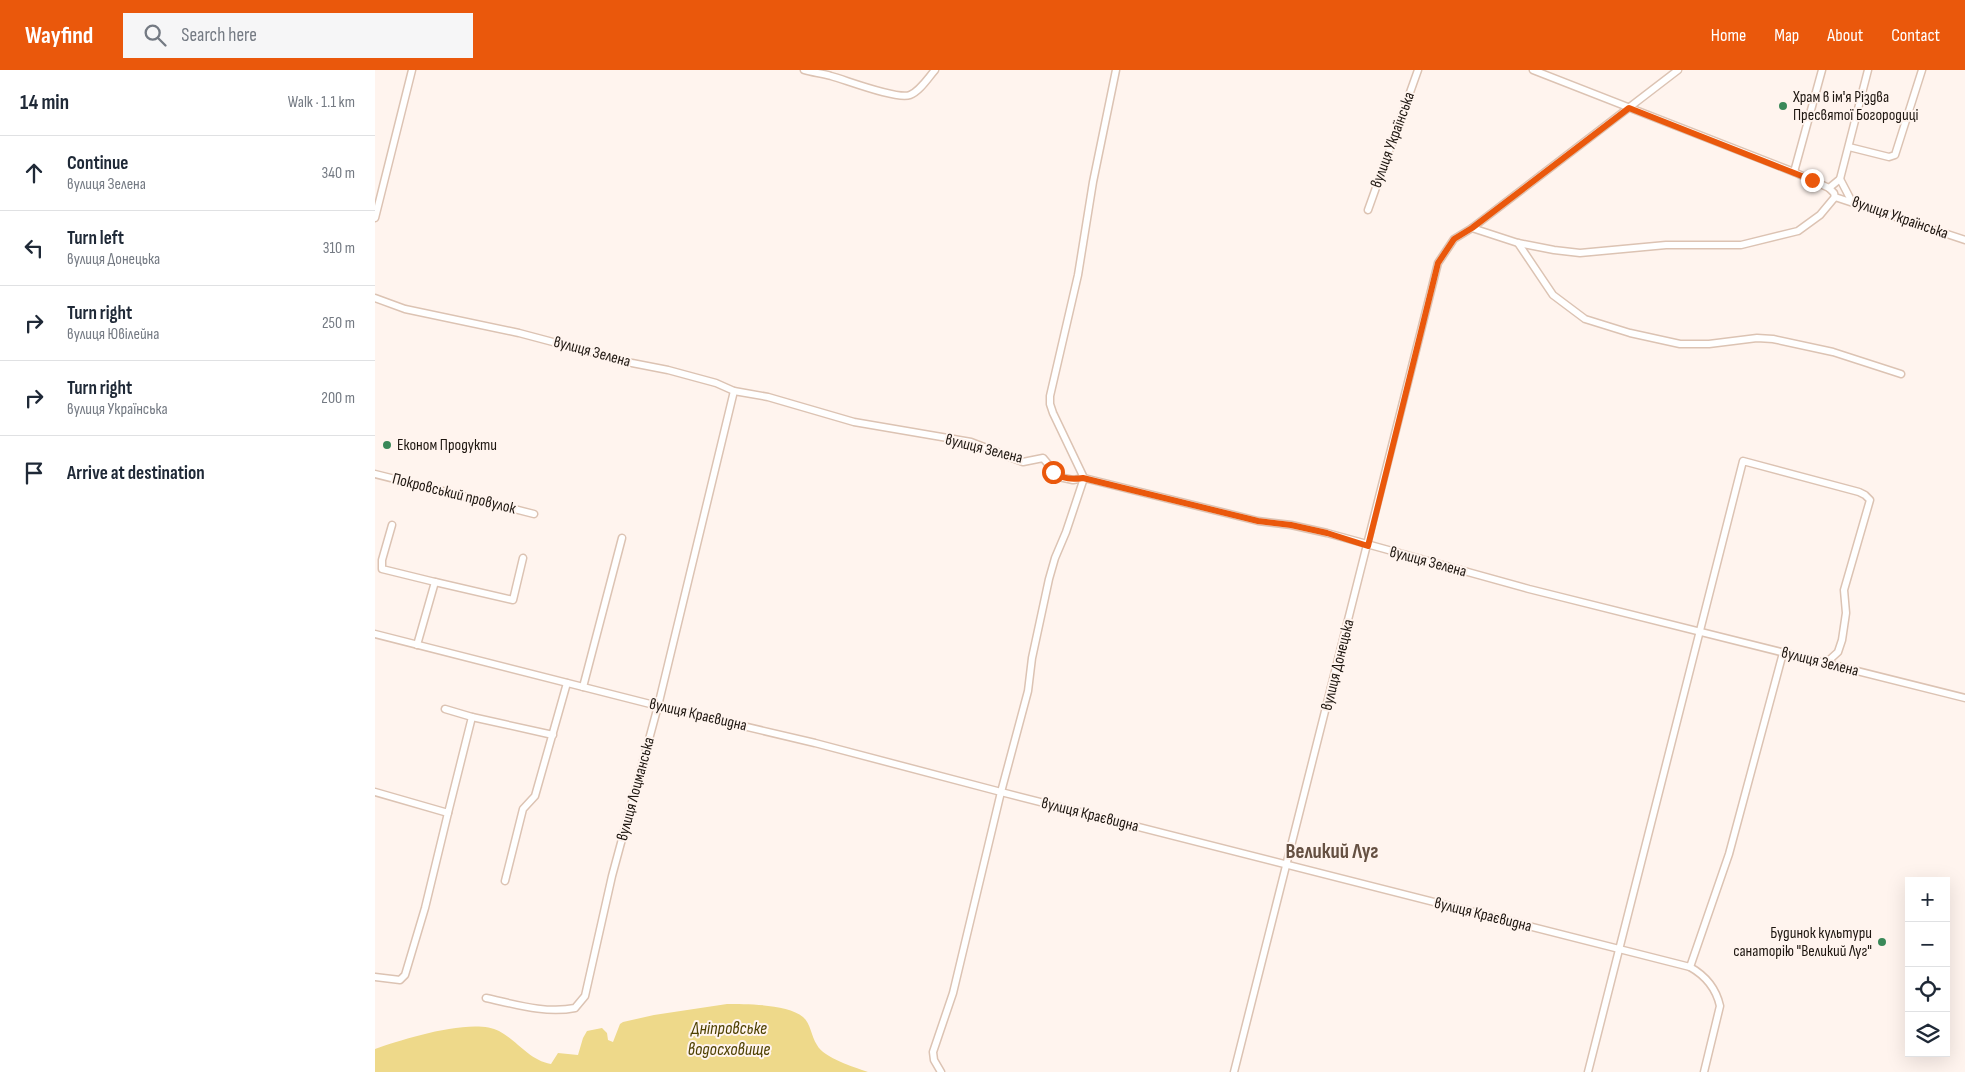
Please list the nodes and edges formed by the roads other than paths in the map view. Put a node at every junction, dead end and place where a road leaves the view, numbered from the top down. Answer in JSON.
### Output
{"nodes":[{"id":1,"x":411,"y":70,"type":"edge"},
{"id":2,"x":804,"y":70,"type":"edge"},
{"id":3,"x":935,"y":70,"type":"edge"},
{"id":4,"x":1116,"y":70,"type":"edge"},
{"id":5,"x":1418,"y":70,"type":"edge"},
{"id":6,"x":1533,"y":70,"type":"edge"},
{"id":7,"x":1678,"y":70,"type":"edge"},
{"id":8,"x":1822,"y":70,"type":"edge"},
{"id":9,"x":1868,"y":70,"type":"edge"},
{"id":10,"x":1921,"y":70,"type":"edge"},
{"id":11,"x":1629,"y":108,"type":"junction"},
{"id":12,"x":1849,"y":146,"type":"junction"},
{"id":13,"x":1794,"y":172,"type":"junction"},
{"id":14,"x":1840,"y":179,"type":"junction"},
{"id":15,"x":1829,"y":188,"type":"junction"},
{"id":16,"x":1835,"y":197,"type":"junction"},
{"id":17,"x":1852,"y":202,"type":"junction"},
{"id":18,"x":1368,"y":210,"type":"dead end"},
{"id":19,"x":375,"y":218,"type":"edge"},
{"id":20,"x":1472,"y":228,"type":"junction"},
{"id":21,"x":1965,"y":240,"type":"edge"},
{"id":22,"x":1517,"y":242,"type":"junction"},
{"id":23,"x":375,"y":298,"type":"edge"},
{"id":24,"x":1901,"y":374,"type":"dead end"},
{"id":25,"x":734,"y":391,"type":"junction"},
{"id":26,"x":375,"y":474,"type":"edge"},
{"id":27,"x":1083,"y":478,"type":"junction"},
{"id":28,"x":534,"y":514,"type":"dead end"},
{"id":29,"x":391,"y":525,"type":"dead end"},
{"id":30,"x":622,"y":538,"type":"dead end"},
{"id":31,"x":1368,"y":546,"type":"junction"},
{"id":32,"x":523,"y":558,"type":"dead end"},
{"id":33,"x":435,"y":582,"type":"junction"},
{"id":34,"x":1700,"y":631,"type":"junction"},
{"id":35,"x":375,"y":634,"type":"edge"},
{"id":36,"x":417,"y":645,"type":"junction"},
{"id":37,"x":1783,"y":653,"type":"junction"},
{"id":38,"x":1826,"y":663,"type":"junction"},
{"id":39,"x":567,"y":683,"type":"junction"},
{"id":40,"x":583,"y":687,"type":"junction"},
{"id":41,"x":1965,"y":698,"type":"edge"},
{"id":42,"x":658,"y":706,"type":"junction"},
{"id":43,"x":445,"y":709,"type":"dead end"},
{"id":44,"x":473,"y":717,"type":"junction"},
{"id":45,"x":553,"y":735,"type":"junction"},
{"id":46,"x":375,"y":792,"type":"edge"},
{"id":47,"x":1001,"y":792,"type":"junction"},
{"id":48,"x":448,"y":813,"type":"junction"},
{"id":49,"x":1287,"y":865,"type":"junction"},
{"id":50,"x":505,"y":881,"type":"dead end"},
{"id":51,"x":1619,"y":950,"type":"junction"},
{"id":52,"x":1690,"y":967,"type":"junction"},
{"id":53,"x":375,"y":977,"type":"edge"},
{"id":54,"x":486,"y":998,"type":"dead end"},
{"id":55,"x":941,"y":1072,"type":"edge"},
{"id":56,"x":1234,"y":1072,"type":"edge"},
{"id":57,"x":1588,"y":1072,"type":"edge"},
{"id":58,"x":1704,"y":1072,"type":"edge"}],
"edges":[{"from":1,"to":19,"type":"street"},
{"from":2,"to":3,"type":"street"},
{"from":4,"to":27,"type":"street"},
{"from":5,"to":18,"type":"street","name":"вулиця Українська"},
{"from":6,"to":11,"type":"street"},
{"from":7,"to":11,"type":"street"},
{"from":8,"to":13,"type":"street"},
{"from":9,"to":12,"type":"street"},
{"from":10,"to":12,"type":"street"},
{"from":11,"to":13,"type":"street"},
{"from":11,"to":20,"type":"street"},
{"from":12,"to":14,"type":"street"},
{"from":13,"to":15,"type":"street"},
{"from":14,"to":15,"type":"street"},
{"from":14,"to":17,"type":"street"},
{"from":15,"to":16,"type":"street","name":"вулиця Українська"},
{"from":16,"to":17,"type":"street","name":"вулиця Українська"},
{"from":16,"to":22,"type":"street"},
{"from":17,"to":21,"type":"street","name":"вулиця Українська"},
{"from":20,"to":22,"type":"street"},
{"from":20,"to":31,"type":"street","name":"вулиця Донецька"},
{"from":22,"to":24,"type":"street"},
{"from":23,"to":25,"type":"street","name":"вулиця Зелена"},
{"from":25,"to":27,"type":"street","name":"вулиця Зелена"},
{"from":25,"to":42,"type":"street","name":"вулиця Лоцманська"},
{"from":26,"to":28,"type":"street","name":"Покровський провулок"},
{"from":27,"to":31,"type":"street","name":"вулиця Зелена"},
{"from":27,"to":47,"type":"street"},
{"from":29,"to":33,"type":"street"},
{"from":30,"to":40,"type":"street"},
{"from":31,"to":34,"type":"street","name":"вулиця Зелена"},
{"from":31,"to":49,"type":"street","name":"вулиця Донецька"},
{"from":32,"to":33,"type":"street"},
{"from":33,"to":36,"type":"street"},
{"from":34,"to":37,"type":"street","name":"вулиця Зелена"},
{"from":34,"to":38,"type":"street"},
{"from":34,"to":51,"type":"street"},
{"from":35,"to":36,"type":"street","name":"вулиця Краєвидна"},
{"from":36,"to":39,"type":"street","name":"вулиця Краєвидна"},
{"from":37,"to":38,"type":"street","name":"вулиця Зелена"},
{"from":37,"to":52,"type":"street"},
{"from":38,"to":41,"type":"street","name":"вулиця Зелена"},
{"from":39,"to":40,"type":"street","name":"вулиця Краєвидна"},
{"from":39,"to":45,"type":"street"},
{"from":40,"to":42,"type":"street","name":"вулиця Краєвидна"},
{"from":42,"to":47,"type":"street","name":"вулиця Краєвидна"},
{"from":42,"to":54,"type":"street","name":"вулиця Лоцманська"},
{"from":43,"to":44,"type":"street"},
{"from":44,"to":45,"type":"street"},
{"from":44,"to":48,"type":"street"},
{"from":45,"to":50,"type":"street"},
{"from":46,"to":48,"type":"street"},
{"from":47,"to":49,"type":"street","name":"вулиця Краєвидна"},
{"from":47,"to":55,"type":"street"},
{"from":48,"to":53,"type":"street"},
{"from":49,"to":51,"type":"street","name":"вулиця Краєвидна"},
{"from":49,"to":56,"type":"street","name":"вулиця Донецька"},
{"from":51,"to":52,"type":"street","name":"вулиця Краєвидна"},
{"from":51,"to":57,"type":"street"},
{"from":52,"to":58,"type":"street","name":"вулиця Краєвидна"}]}
